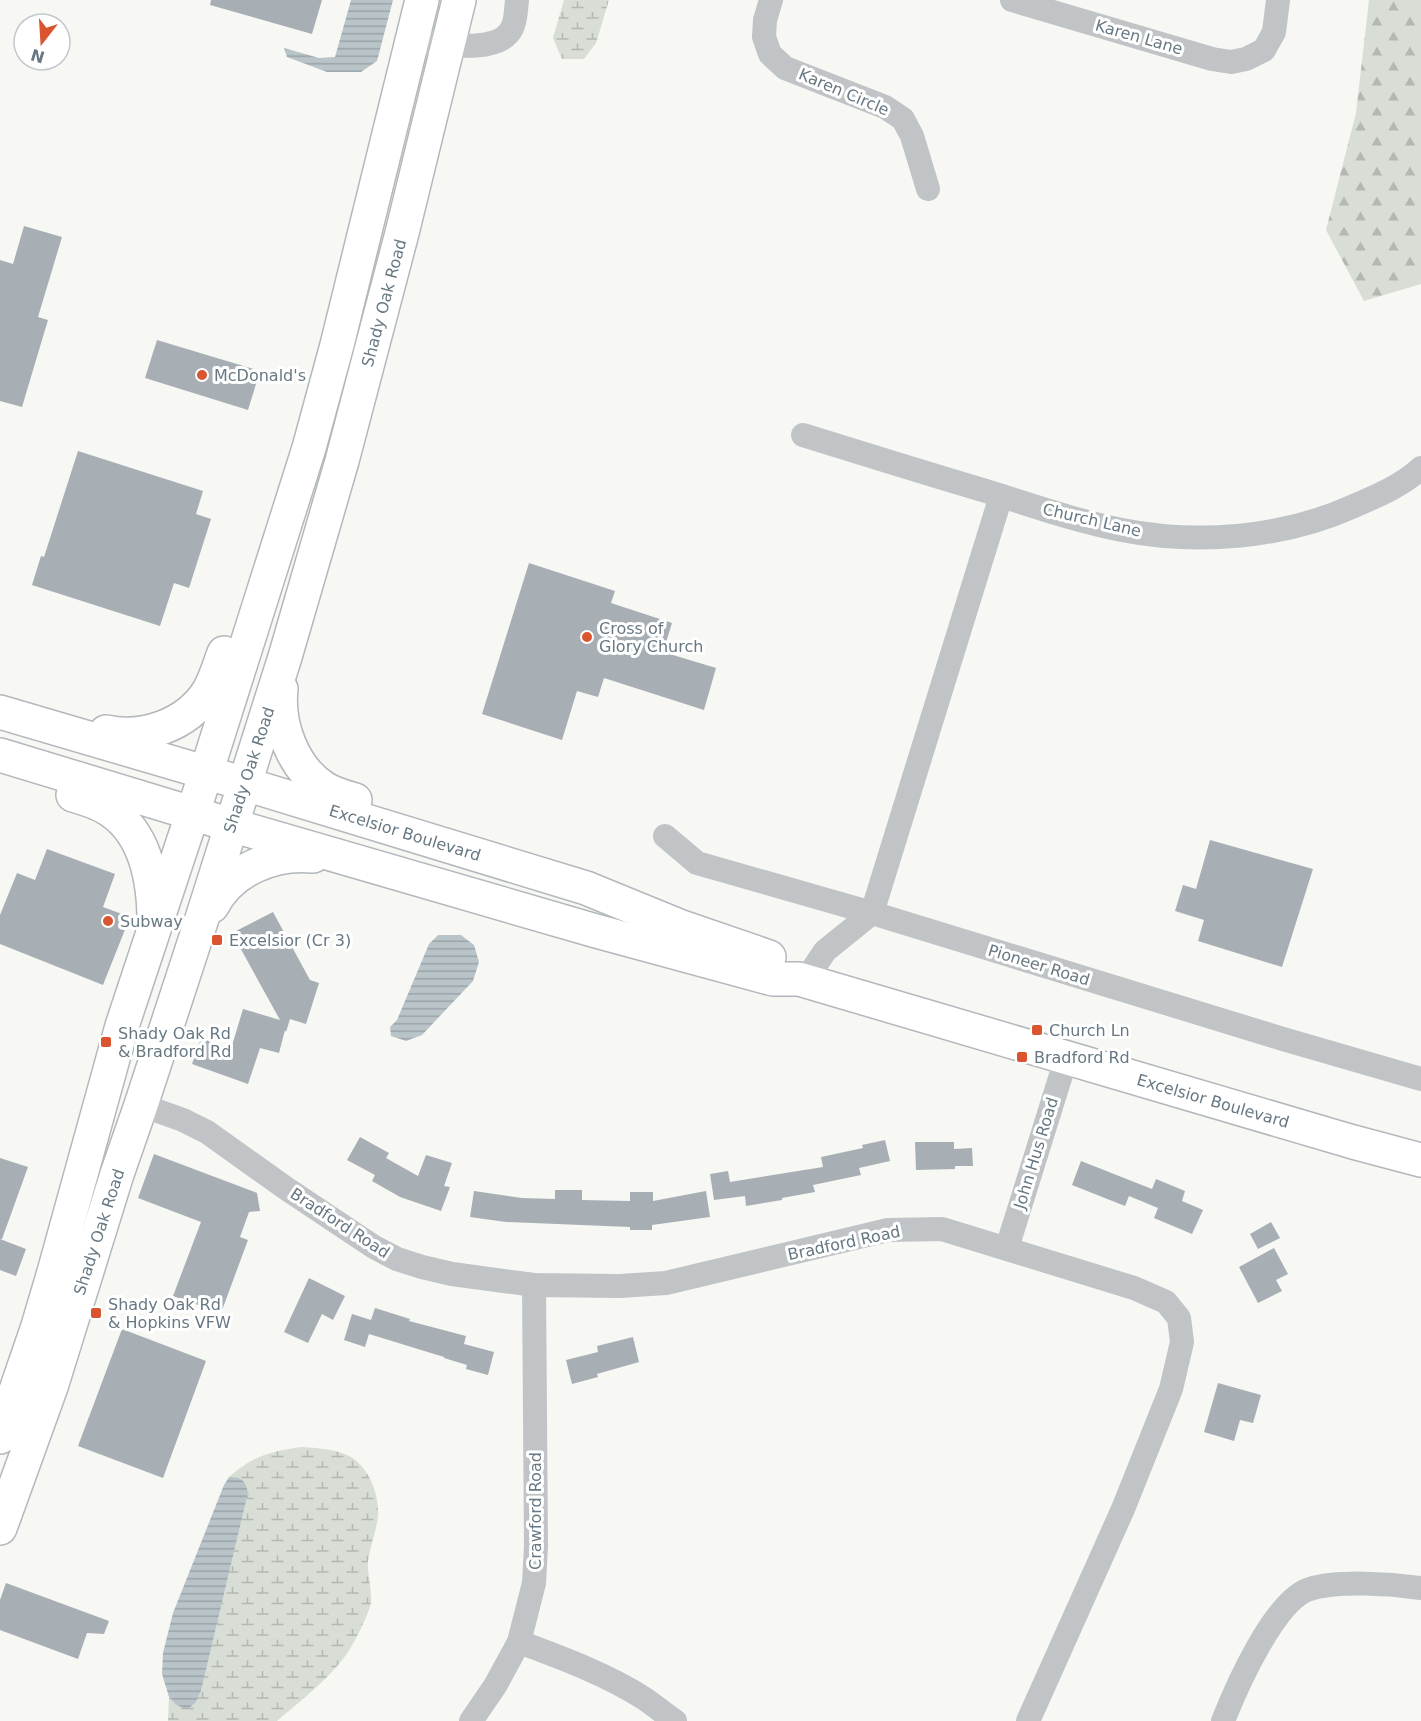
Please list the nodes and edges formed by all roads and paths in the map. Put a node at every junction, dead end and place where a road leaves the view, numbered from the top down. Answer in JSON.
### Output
{"nodes":[{"id":1,"x":422,"y":0,"type":"edge"},
{"id":2,"x":459,"y":0,"type":"edge"},
{"id":3,"x":517,"y":0,"type":"edge"},
{"id":4,"x":771,"y":0,"type":"edge"},
{"id":5,"x":1012,"y":0,"type":"edge"},
{"id":6,"x":1278,"y":0,"type":"edge"},
{"id":7,"x":413,"y":41,"type":"junction"},
{"id":8,"x":449,"y":44,"type":"junction"},
{"id":9,"x":928,"y":189,"type":"dead end"},
{"id":10,"x":802,"y":435,"type":"dead end"},
{"id":11,"x":1421,"y":468,"type":"edge"},
{"id":12,"x":1001,"y":496,"type":"junction"},
{"id":13,"x":289,"y":505,"type":"junction"},
{"id":14,"x":285,"y":657,"type":"junction"},
{"id":15,"x":0,"y":712,"type":"edge"},
{"id":16,"x":0,"y":755,"type":"edge"},
{"id":17,"x":0,"y":773,"type":"edge"},
{"id":18,"x":206,"y":773,"type":"junction"},
{"id":19,"x":245,"y":784,"type":"junction"},
{"id":20,"x":193,"y":813,"type":"junction"},
{"id":21,"x":231,"y":825,"type":"junction"},
{"id":22,"x":665,"y":836,"type":"dead end"},
{"id":23,"x":344,"y":858,"type":"junction"},
{"id":24,"x":586,"y":888,"type":"junction"},
{"id":25,"x":872,"y":913,"type":"junction"},
{"id":26,"x":154,"y":928,"type":"junction"},
{"id":27,"x":198,"y":931,"type":"junction"},
{"id":28,"x":802,"y":980,"type":"junction"},
{"id":29,"x":1066,"y":1059,"type":"junction"},
{"id":30,"x":1421,"y":1078,"type":"edge"},
{"id":31,"x":141,"y":1105,"type":"junction"},
{"id":32,"x":1421,"y":1160,"type":"edge"},
{"id":33,"x":1007,"y":1248,"type":"junction"},
{"id":34,"x":534,"y":1285,"type":"junction"},
{"id":35,"x":0,"y":1437,"type":"edge"},
{"id":36,"x":0,"y":1528,"type":"edge"},
{"id":37,"x":1421,"y":1588,"type":"edge"},
{"id":38,"x":519,"y":1642,"type":"junction"},
{"id":39,"x":471,"y":1721,"type":"edge"},
{"id":40,"x":675,"y":1721,"type":"edge"},
{"id":41,"x":1028,"y":1721,"type":"edge"},
{"id":42,"x":1223,"y":1721,"type":"edge"}],
"edges":[{"from":1,"to":7,"type":"main road","name":"Shady Oak Road"},
{"from":2,"to":8,"type":"main road","name":"Shady Oak Road"},
{"from":3,"to":8,"type":"street"},
{"from":4,"to":9,"type":"street","name":"Karen Circle"},
{"from":5,"to":6,"type":"street","name":"Karen Lane"},
{"from":7,"to":8,"type":"street"},
{"from":7,"to":13,"type":"main road","name":"Shady Oak Road"},
{"from":8,"to":14,"type":"main road","name":"Shady Oak Road"},
{"from":10,"to":12,"type":"street","name":"Church Lane"},
{"from":11,"to":12,"type":"street","name":"Church Lane"},
{"from":12,"to":25,"type":"street"},
{"from":13,"to":15,"type":"main road"},
{"from":13,"to":18,"type":"main road","name":"Shady Oak Road"},
{"from":14,"to":19,"type":"main road","name":"Shady Oak Road"},
{"from":14,"to":24,"type":"main road"},
{"from":15,"to":18,"type":"main road","name":"Excelsior Boulevard"},
{"from":16,"to":20,"type":"main road","name":"Excelsior Boulevard"},
{"from":17,"to":26,"type":"main road"},
{"from":18,"to":19,"type":"main road","name":"Excelsior Boulevard"},
{"from":18,"to":20,"type":"main road","name":"Shady Oak Road"},
{"from":19,"to":21,"type":"main road","name":"Shady Oak Road"},
{"from":19,"to":24,"type":"main road","name":"Excelsior Boulevard"},
{"from":20,"to":21,"type":"main road","name":"Excelsior Boulevard"},
{"from":20,"to":26,"type":"main road","name":"Shady Oak Road"},
{"from":21,"to":23,"type":"main road","name":"Excelsior Boulevard"},
{"from":21,"to":27,"type":"main road","name":"Shady Oak Road"},
{"from":22,"to":25,"type":"street","name":"Pioneer Road"},
{"from":23,"to":27,"type":"main road"},
{"from":23,"to":28,"type":"main road","name":"Excelsior Boulevard"},
{"from":24,"to":28,"type":"main road","name":"Excelsior Boulevard"},
{"from":25,"to":28,"type":"street"},
{"from":25,"to":30,"type":"street","name":"Pioneer Road"},
{"from":26,"to":35,"type":"main road","name":"Shady Oak Road"},
{"from":27,"to":31,"type":"main road","name":"Shady Oak Road"},
{"from":28,"to":29,"type":"main road","name":"Excelsior Boulevard"},
{"from":29,"to":32,"type":"main road","name":"Excelsior Boulevard"},
{"from":29,"to":33,"type":"street","name":"John Hus Road"},
{"from":31,"to":34,"type":"street","name":"Bradford Road"},
{"from":31,"to":36,"type":"main road","name":"Shady Oak Road"},
{"from":33,"to":34,"type":"street","name":"Bradford Road"},
{"from":33,"to":41,"type":"street","name":"Bradford Road"},
{"from":34,"to":38,"type":"street","name":"Crawford Road"},
{"from":37,"to":42,"type":"street"},
{"from":38,"to":39,"type":"street","name":"Crawford Road"},
{"from":38,"to":40,"type":"street"}]}
